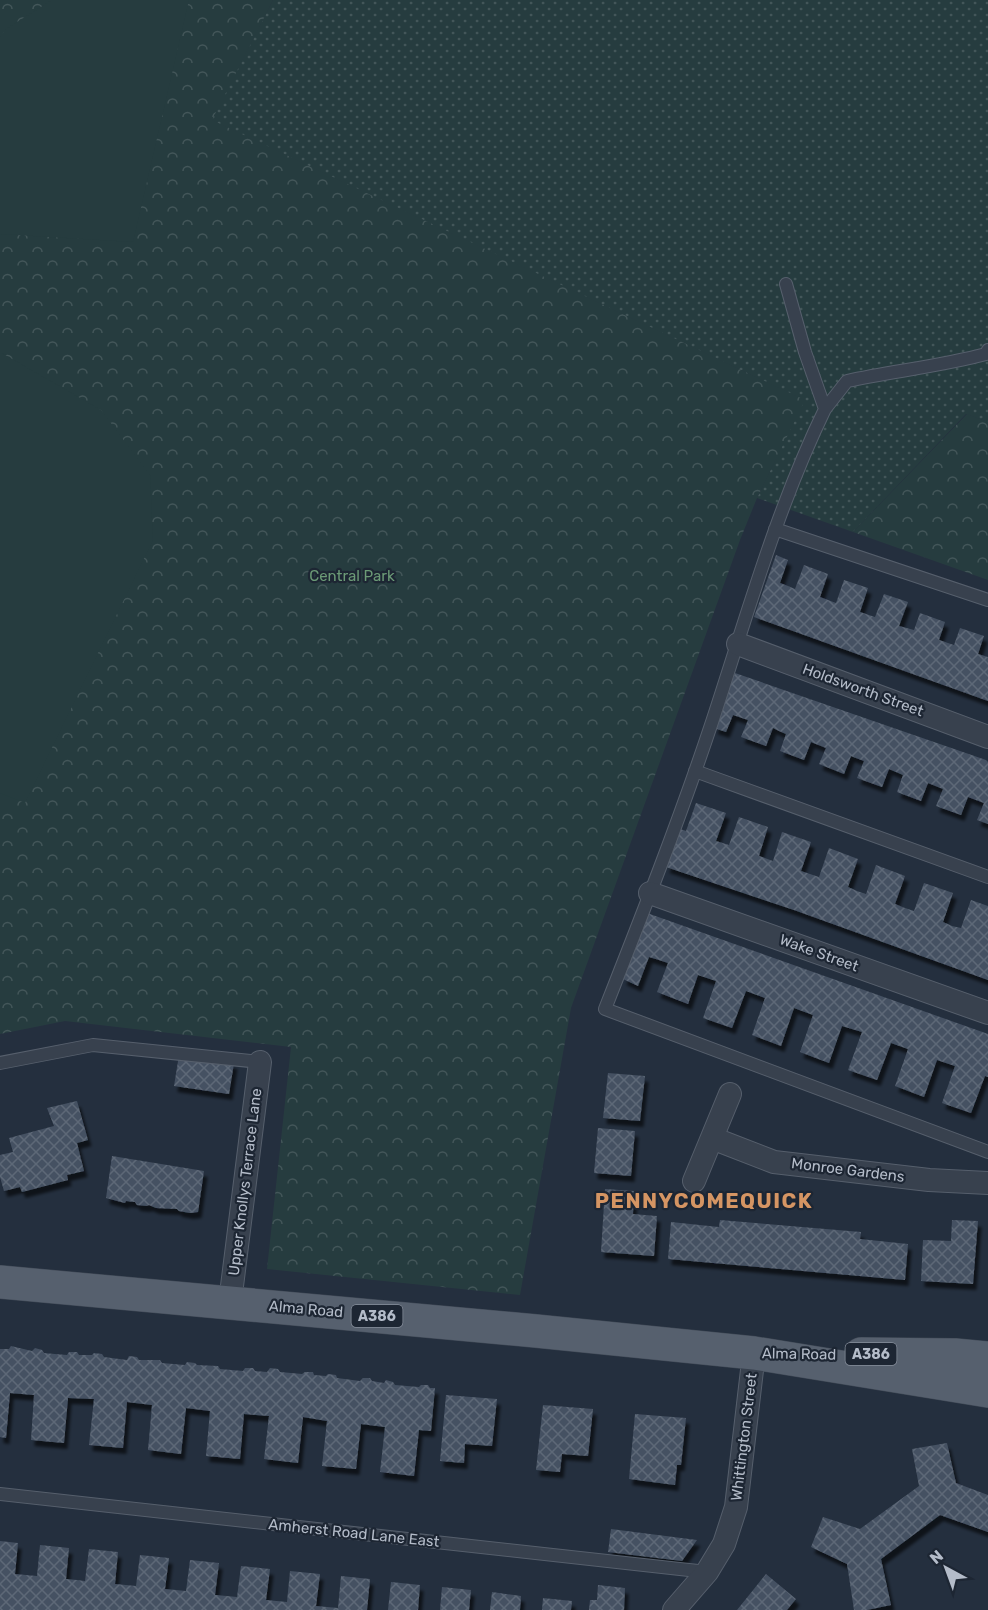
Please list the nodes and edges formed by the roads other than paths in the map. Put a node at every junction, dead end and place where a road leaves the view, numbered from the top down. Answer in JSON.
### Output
{"nodes":[{"id":1,"x":786,"y":284,"type":"dead end"},
{"id":2,"x":988,"y":350,"type":"edge"},
{"id":3,"x":825,"y":409,"type":"junction"},
{"id":4,"x":775,"y":529,"type":"junction"},
{"id":5,"x":988,"y":600,"type":"edge"},
{"id":6,"x":738,"y":644,"type":"junction"},
{"id":7,"x":988,"y":737,"type":"edge"},
{"id":8,"x":695,"y":771,"type":"junction"},
{"id":9,"x":988,"y":877,"type":"edge"},
{"id":10,"x":650,"y":893,"type":"junction"},
{"id":11,"x":988,"y":1013,"type":"edge"},
{"id":12,"x":260,"y":1062,"type":"joint"},
{"id":13,"x":0,"y":1063,"type":"edge"},
{"id":14,"x":730,"y":1094,"type":"dead end"},
{"id":15,"x":712,"y":1138,"type":"junction"},
{"id":16,"x":988,"y":1152,"type":"edge"},
{"id":17,"x":694,"y":1182,"type":"dead end"},
{"id":18,"x":988,"y":1184,"type":"edge"},
{"id":19,"x":0,"y":1282,"type":"edge"},
{"id":20,"x":231,"y":1302,"type":"junction"},
{"id":21,"x":754,"y":1353,"type":"junction"},
{"id":22,"x":988,"y":1358,"type":"edge"},
{"id":23,"x":988,"y":1391,"type":"edge"},
{"id":24,"x":0,"y":1494,"type":"edge"},
{"id":25,"x":707,"y":1572,"type":"junction"},
{"id":26,"x":674,"y":1610,"type":"edge"}],
"edges":[{"from":1,"to":3,"type":"lane"},
{"from":2,"to":3,"type":"lane"},
{"from":3,"to":4,"type":"lane"},
{"from":4,"to":5,"type":"lane"},
{"from":4,"to":6,"type":"lane"},
{"from":6,"to":7,"type":"street","name":"Holdsworth Street"},
{"from":6,"to":8,"type":"lane"},
{"from":8,"to":9,"type":"lane"},
{"from":8,"to":10,"type":"lane"},
{"from":10,"to":11,"type":"street","name":"Wake Street"},
{"from":10,"to":16,"type":"lane"},
{"from":12,"to":13,"type":"lane"},
{"from":12,"to":20,"type":"street","name":"Upper Knollys Terrace Lane"},
{"from":14,"to":15,"type":"street"},
{"from":15,"to":17,"type":"street"},
{"from":15,"to":18,"type":"street","name":"Monroe Gardens"},
{"from":19,"to":20,"type":"main road","name":"Alma Road","number":"A386"},
{"from":20,"to":21,"type":"main road","name":"Alma Road","number":"A386"},
{"from":21,"to":22,"type":"main road","name":"Alma Road","number":"A386"},
{"from":21,"to":23,"type":"main road","name":"Alma Road","number":"A386"},
{"from":21,"to":25,"type":"street","name":"Whittington Street"},
{"from":24,"to":25,"type":"lane","name":"Amherst Road Lane East"},
{"from":25,"to":26,"type":"street","name":"Whittington Street"}]}
